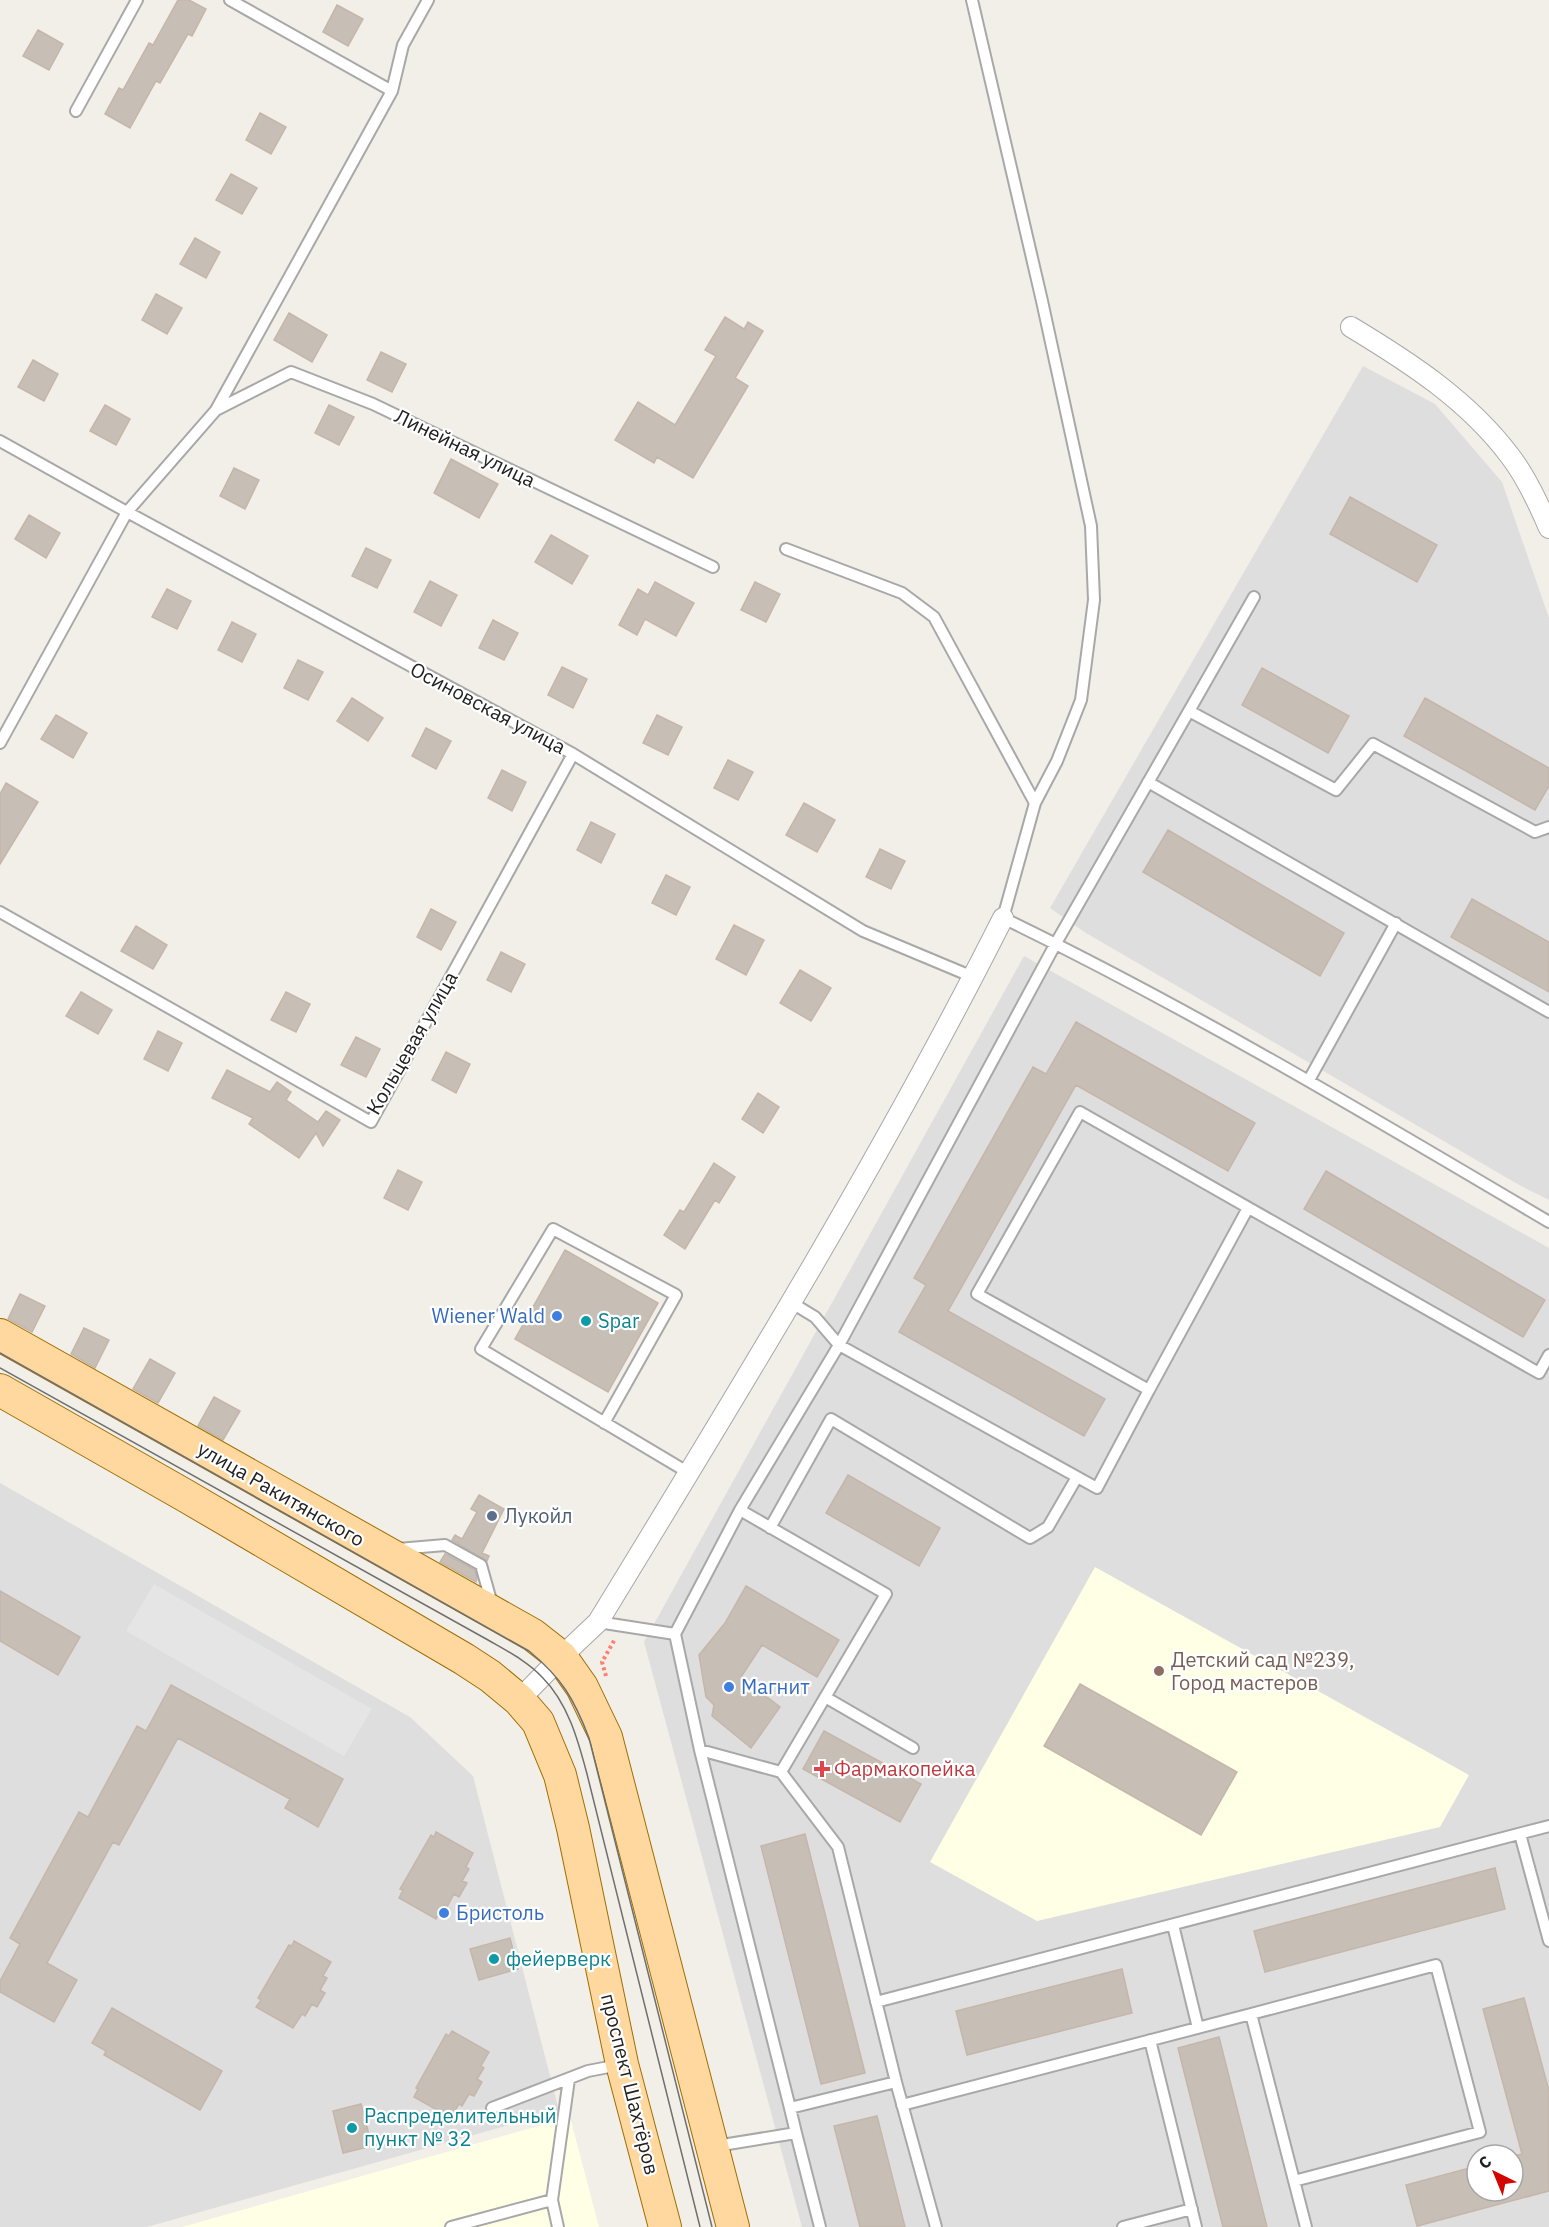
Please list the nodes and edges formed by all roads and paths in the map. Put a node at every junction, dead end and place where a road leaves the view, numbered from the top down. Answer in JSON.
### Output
{"nodes":[{"id":1,"x":137,"y":0,"type":"edge"},
{"id":2,"x":230,"y":0,"type":"edge"},
{"id":3,"x":428,"y":0,"type":"edge"},
{"id":4,"x":972,"y":0,"type":"edge"},
{"id":5,"x":392,"y":92,"type":"junction"},
{"id":6,"x":76,"y":111,"type":"dead end"},
{"id":7,"x":1351,"y":327,"type":"dead end"},
{"id":8,"x":216,"y":410,"type":"junction"},
{"id":9,"x":0,"y":441,"type":"edge"},
{"id":10,"x":127,"y":512,"type":"junction"},
{"id":11,"x":1549,"y":528,"type":"edge"},
{"id":12,"x":786,"y":549,"type":"dead end"},
{"id":13,"x":713,"y":567,"type":"dead end"},
{"id":14,"x":1254,"y":597,"type":"dead end"},
{"id":15,"x":1189,"y":711,"type":"junction"},
{"id":16,"x":0,"y":743,"type":"edge"},
{"id":17,"x":573,"y":754,"type":"junction"},
{"id":18,"x":1148,"y":783,"type":"junction"},
{"id":19,"x":1035,"y":803,"type":"junction"},
{"id":20,"x":1549,"y":827,"type":"edge"},
{"id":21,"x":0,"y":912,"type":"edge"},
{"id":22,"x":1004,"y":918,"type":"junction"},
{"id":23,"x":1396,"y":923,"type":"junction"},
{"id":24,"x":1056,"y":944,"type":"junction"},
{"id":25,"x":974,"y":977,"type":"junction"},
{"id":26,"x":1549,"y":1012,"type":"edge"},
{"id":27,"x":1309,"y":1080,"type":"junction"},
{"id":28,"x":1248,"y":1208,"type":"junction"},
{"id":29,"x":1549,"y":1222,"type":"edge"},
{"id":30,"x":792,"y":1303,"type":"junction"},
{"id":31,"x":0,"y":1335,"type":"edge"},
{"id":32,"x":839,"y":1345,"type":"junction"},
{"id":33,"x":1549,"y":1355,"type":"edge"},
{"id":34,"x":0,"y":1390,"type":"edge"},
{"id":35,"x":1149,"y":1390,"type":"junction"},
{"id":36,"x":604,"y":1422,"type":"junction"},
{"id":37,"x":689,"y":1473,"type":"junction"},
{"id":38,"x":1077,"y":1477,"type":"junction"},
{"id":39,"x":740,"y":1510,"type":"junction"},
{"id":40,"x":770,"y":1528,"type":"junction"},
{"id":41,"x":598,"y":1622,"type":"junction"},
{"id":42,"x":675,"y":1634,"type":"junction"},
{"id":43,"x":561,"y":1657,"type":"junction"},
{"id":44,"x":825,"y":1697,"type":"junction"},
{"id":45,"x":519,"y":1700,"type":"junction"},
{"id":46,"x":913,"y":1748,"type":"dead end"},
{"id":47,"x":700,"y":1750,"type":"junction"},
{"id":48,"x":781,"y":1772,"type":"junction"},
{"id":49,"x":1549,"y":1826,"type":"edge"},
{"id":50,"x":1520,"y":1834,"type":"junction"},
{"id":51,"x":1173,"y":1925,"type":"junction"},
{"id":52,"x":1549,"y":1941,"type":"edge"},
{"id":53,"x":876,"y":2002,"type":"junction"},
{"id":54,"x":1251,"y":2014,"type":"junction"},
{"id":55,"x":1198,"y":2028,"type":"junction"},
{"id":56,"x":1150,"y":2040,"type":"junction"},
{"id":57,"x":622,"y":2064,"type":"junction"},
{"id":58,"x":569,"y":2079,"type":"junction"},
{"id":59,"x":896,"y":2082,"type":"junction"},
{"id":60,"x":902,"y":2105,"type":"junction"},
{"id":61,"x":492,"y":2108,"type":"dead end"},
{"id":62,"x":790,"y":2108,"type":"junction"},
{"id":63,"x":796,"y":2133,"type":"junction"},
{"id":64,"x":713,"y":2147,"type":"junction"},
{"id":65,"x":1294,"y":2181,"type":"junction"},
{"id":66,"x":552,"y":2200,"type":"junction"},
{"id":67,"x":1192,"y":2209,"type":"junction"},
{"id":68,"x":451,"y":2227,"type":"edge"},
{"id":69,"x":558,"y":2227,"type":"edge"},
{"id":70,"x":665,"y":2227,"type":"edge"},
{"id":71,"x":733,"y":2227,"type":"edge"},
{"id":72,"x":820,"y":2227,"type":"edge"},
{"id":73,"x":936,"y":2227,"type":"edge"},
{"id":74,"x":1123,"y":2227,"type":"edge"},
{"id":75,"x":1196,"y":2227,"type":"edge"},
{"id":76,"x":1306,"y":2227,"type":"edge"}],
"edges":[{"from":1,"to":6,"type":"lane"},
{"from":2,"to":5,"type":"lane"},
{"from":3,"to":5,"type":"lane","name":"Линейная улица"},
{"from":4,"to":19,"type":"lane"},
{"from":5,"to":8,"type":"lane","name":"Линейная улица"},
{"from":7,"to":11,"type":"street"},
{"from":8,"to":10,"type":"lane","name":"Линейная улица"},
{"from":8,"to":13,"type":"lane","name":"Линейная улица"},
{"from":9,"to":10,"type":"lane","name":"Осиновская улица"},
{"from":10,"to":16,"type":"lane","name":"Линейная улица"},
{"from":10,"to":17,"type":"lane","name":"Осиновская улица"},
{"from":12,"to":19,"type":"lane"},
{"from":14,"to":15,"type":"lane"},
{"from":15,"to":18,"type":"lane"},
{"from":15,"to":20,"type":"lane"},
{"from":17,"to":21,"type":"lane","name":"Кольцевая улица"},
{"from":17,"to":25,"type":"lane","name":"Осиновская улица"},
{"from":18,"to":23,"type":"lane"},
{"from":18,"to":24,"type":"lane"},
{"from":19,"to":22,"type":"lane"},
{"from":22,"to":24,"type":"lane"},
{"from":22,"to":25,"type":"street"},
{"from":23,"to":26,"type":"lane"},
{"from":23,"to":27,"type":"lane"},
{"from":24,"to":27,"type":"lane"},
{"from":24,"to":32,"type":"lane"},
{"from":25,"to":30,"type":"street"},
{"from":27,"to":29,"type":"lane"},
{"from":28,"to":33,"type":"lane"},
{"from":28,"to":35,"type":"lane"},
{"from":28,"to":35,"type":"lane"},
{"from":30,"to":32,"type":"lane"},
{"from":30,"to":37,"type":"street"},
{"from":31,"to":43,"type":"main road","name":"улица Ракитянского"},
{"from":32,"to":38,"type":"lane"},
{"from":32,"to":39,"type":"lane"},
{"from":34,"to":45,"type":"main road","name":"проспект Шахтёров"},
{"from":35,"to":38,"type":"lane"},
{"from":36,"to":36,"type":"lane"},
{"from":36,"to":37,"type":"lane"},
{"from":37,"to":41,"type":"street"},
{"from":38,"to":40,"type":"lane"},
{"from":39,"to":40,"type":"lane"},
{"from":39,"to":42,"type":"lane"},
{"from":40,"to":44,"type":"lane"},
{"from":41,"to":42,"type":"lane"},
{"from":41,"to":43,"type":"street"},
{"from":42,"to":47,"type":"lane"},
{"from":43,"to":45,"type":"street"},
{"from":43,"to":64,"type":"main road"},
{"from":44,"to":46,"type":"lane"},
{"from":44,"to":48,"type":"lane"},
{"from":45,"to":57,"type":"main road","name":"проспект Шахтёров"},
{"from":47,"to":48,"type":"lane"},
{"from":47,"to":62,"type":"lane"},
{"from":48,"to":53,"type":"lane"},
{"from":49,"to":50,"type":"lane"},
{"from":50,"to":51,"type":"lane"},
{"from":50,"to":52,"type":"lane"},
{"from":51,"to":53,"type":"lane"},
{"from":51,"to":55,"type":"lane"},
{"from":53,"to":59,"type":"lane"},
{"from":54,"to":55,"type":"lane"},
{"from":54,"to":65,"type":"lane"},
{"from":54,"to":65,"type":"lane"},
{"from":55,"to":56,"type":"lane"},
{"from":56,"to":60,"type":"lane"},
{"from":56,"to":67,"type":"lane"},
{"from":57,"to":58,"type":"lane"},
{"from":57,"to":70,"type":"main road","name":"проспект Шахтёров"},
{"from":58,"to":61,"type":"lane"},
{"from":58,"to":66,"type":"lane"},
{"from":59,"to":60,"type":"lane"},
{"from":59,"to":62,"type":"lane"},
{"from":60,"to":73,"type":"lane"},
{"from":62,"to":63,"type":"lane"},
{"from":63,"to":64,"type":"lane"},
{"from":63,"to":72,"type":"lane"},
{"from":64,"to":71,"type":"main road"},
{"from":65,"to":76,"type":"lane"},
{"from":66,"to":68,"type":"lane"},
{"from":66,"to":69,"type":"lane"},
{"from":67,"to":74,"type":"lane"},
{"from":67,"to":75,"type":"lane"}]}
